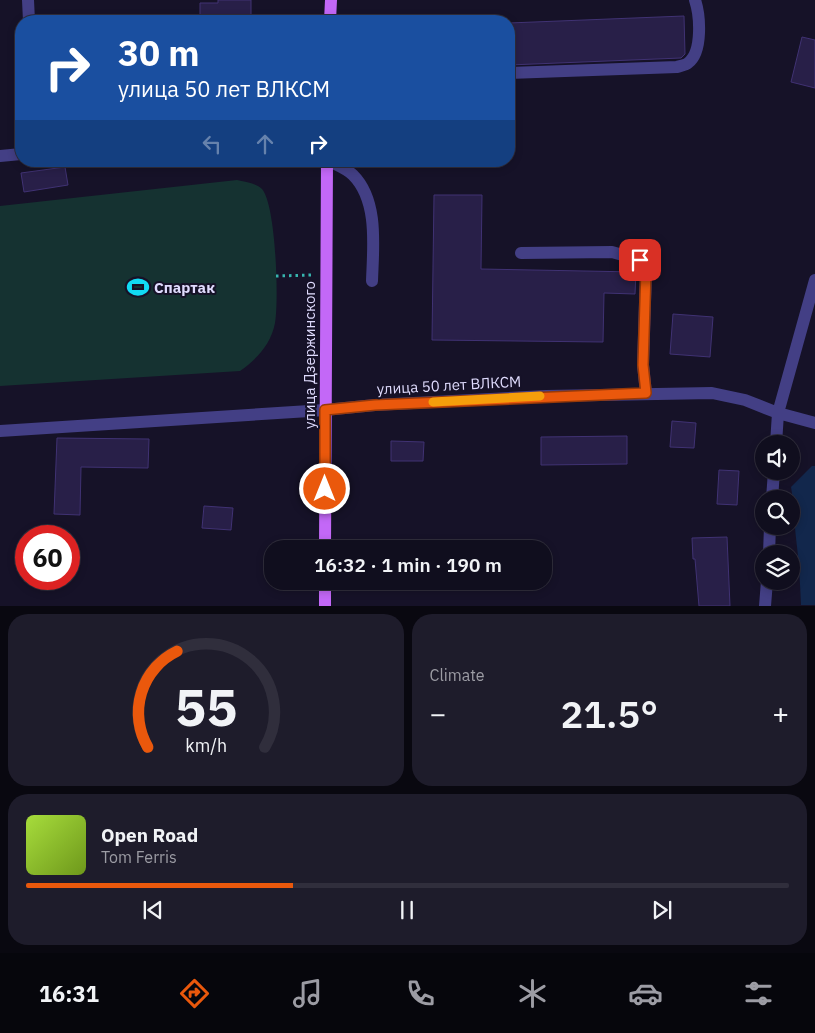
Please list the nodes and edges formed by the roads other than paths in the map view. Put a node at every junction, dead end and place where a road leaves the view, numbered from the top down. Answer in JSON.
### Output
{"nodes":[{"id":1,"x":28,"y":0,"type":"edge"},
{"id":2,"x":331,"y":0,"type":"edge"},
{"id":3,"x":695,"y":0,"type":"edge"},
{"id":4,"x":29,"y":15,"type":"edge"},
{"id":5,"x":330,"y":15,"type":"edge"},
{"id":6,"x":515,"y":73,"type":"edge"},
{"id":7,"x":15,"y":155,"type":"edge"},
{"id":8,"x":0,"y":156,"type":"edge"},
{"id":9,"x":328,"y":167,"type":"edge"},
{"id":10,"x":339,"y":167,"type":"edge"},
{"id":11,"x":521,"y":253,"type":"dead end"},
{"id":12,"x":815,"y":280,"type":"edge"},
{"id":13,"x":372,"y":281,"type":"dead end"},
{"id":14,"x":646,"y":393,"type":"junction"},
{"id":15,"x":325,"y":410,"type":"junction"},
{"id":16,"x":778,"y":413,"type":"junction"},
{"id":17,"x":815,"y":423,"type":"edge"},
{"id":18,"x":0,"y":431,"type":"edge"},
{"id":19,"x":777,"y":435,"type":"edge"},
{"id":20,"x":325,"y":540,"type":"edge"},
{"id":21,"x":325,"y":590,"type":"edge"},
{"id":22,"x":766,"y":590,"type":"edge"},
{"id":23,"x":325,"y":606,"type":"edge"},
{"id":24,"x":765,"y":606,"type":"edge"}],
"edges":[{"from":1,"to":4,"type":"lane"},
{"from":2,"to":5,"type":"main road"},
{"from":3,"to":6,"type":"lane"},
{"from":7,"to":8,"type":"lane"},
{"from":9,"to":15,"type":"main road","name":"улица Дзержинского"},
{"from":10,"to":13,"type":"lane"},
{"from":11,"to":14,"type":"lane"},
{"from":12,"to":16,"type":"lane"},
{"from":14,"to":15,"type":"lane","name":"улица 50 лет ВЛКСМ"},
{"from":14,"to":16,"type":"lane","name":"улица 50 лет ВЛКСМ"},
{"from":15,"to":18,"type":"lane","name":"улица 50 лет ВЛКСМ"},
{"from":15,"to":20,"type":"main road","name":"улица Дзержинского"},
{"from":16,"to":17,"type":"lane","name":"улица 50 лет ВЛКСМ"},
{"from":16,"to":19,"type":"lane"},
{"from":21,"to":23,"type":"main road"},
{"from":22,"to":24,"type":"lane"}]}
